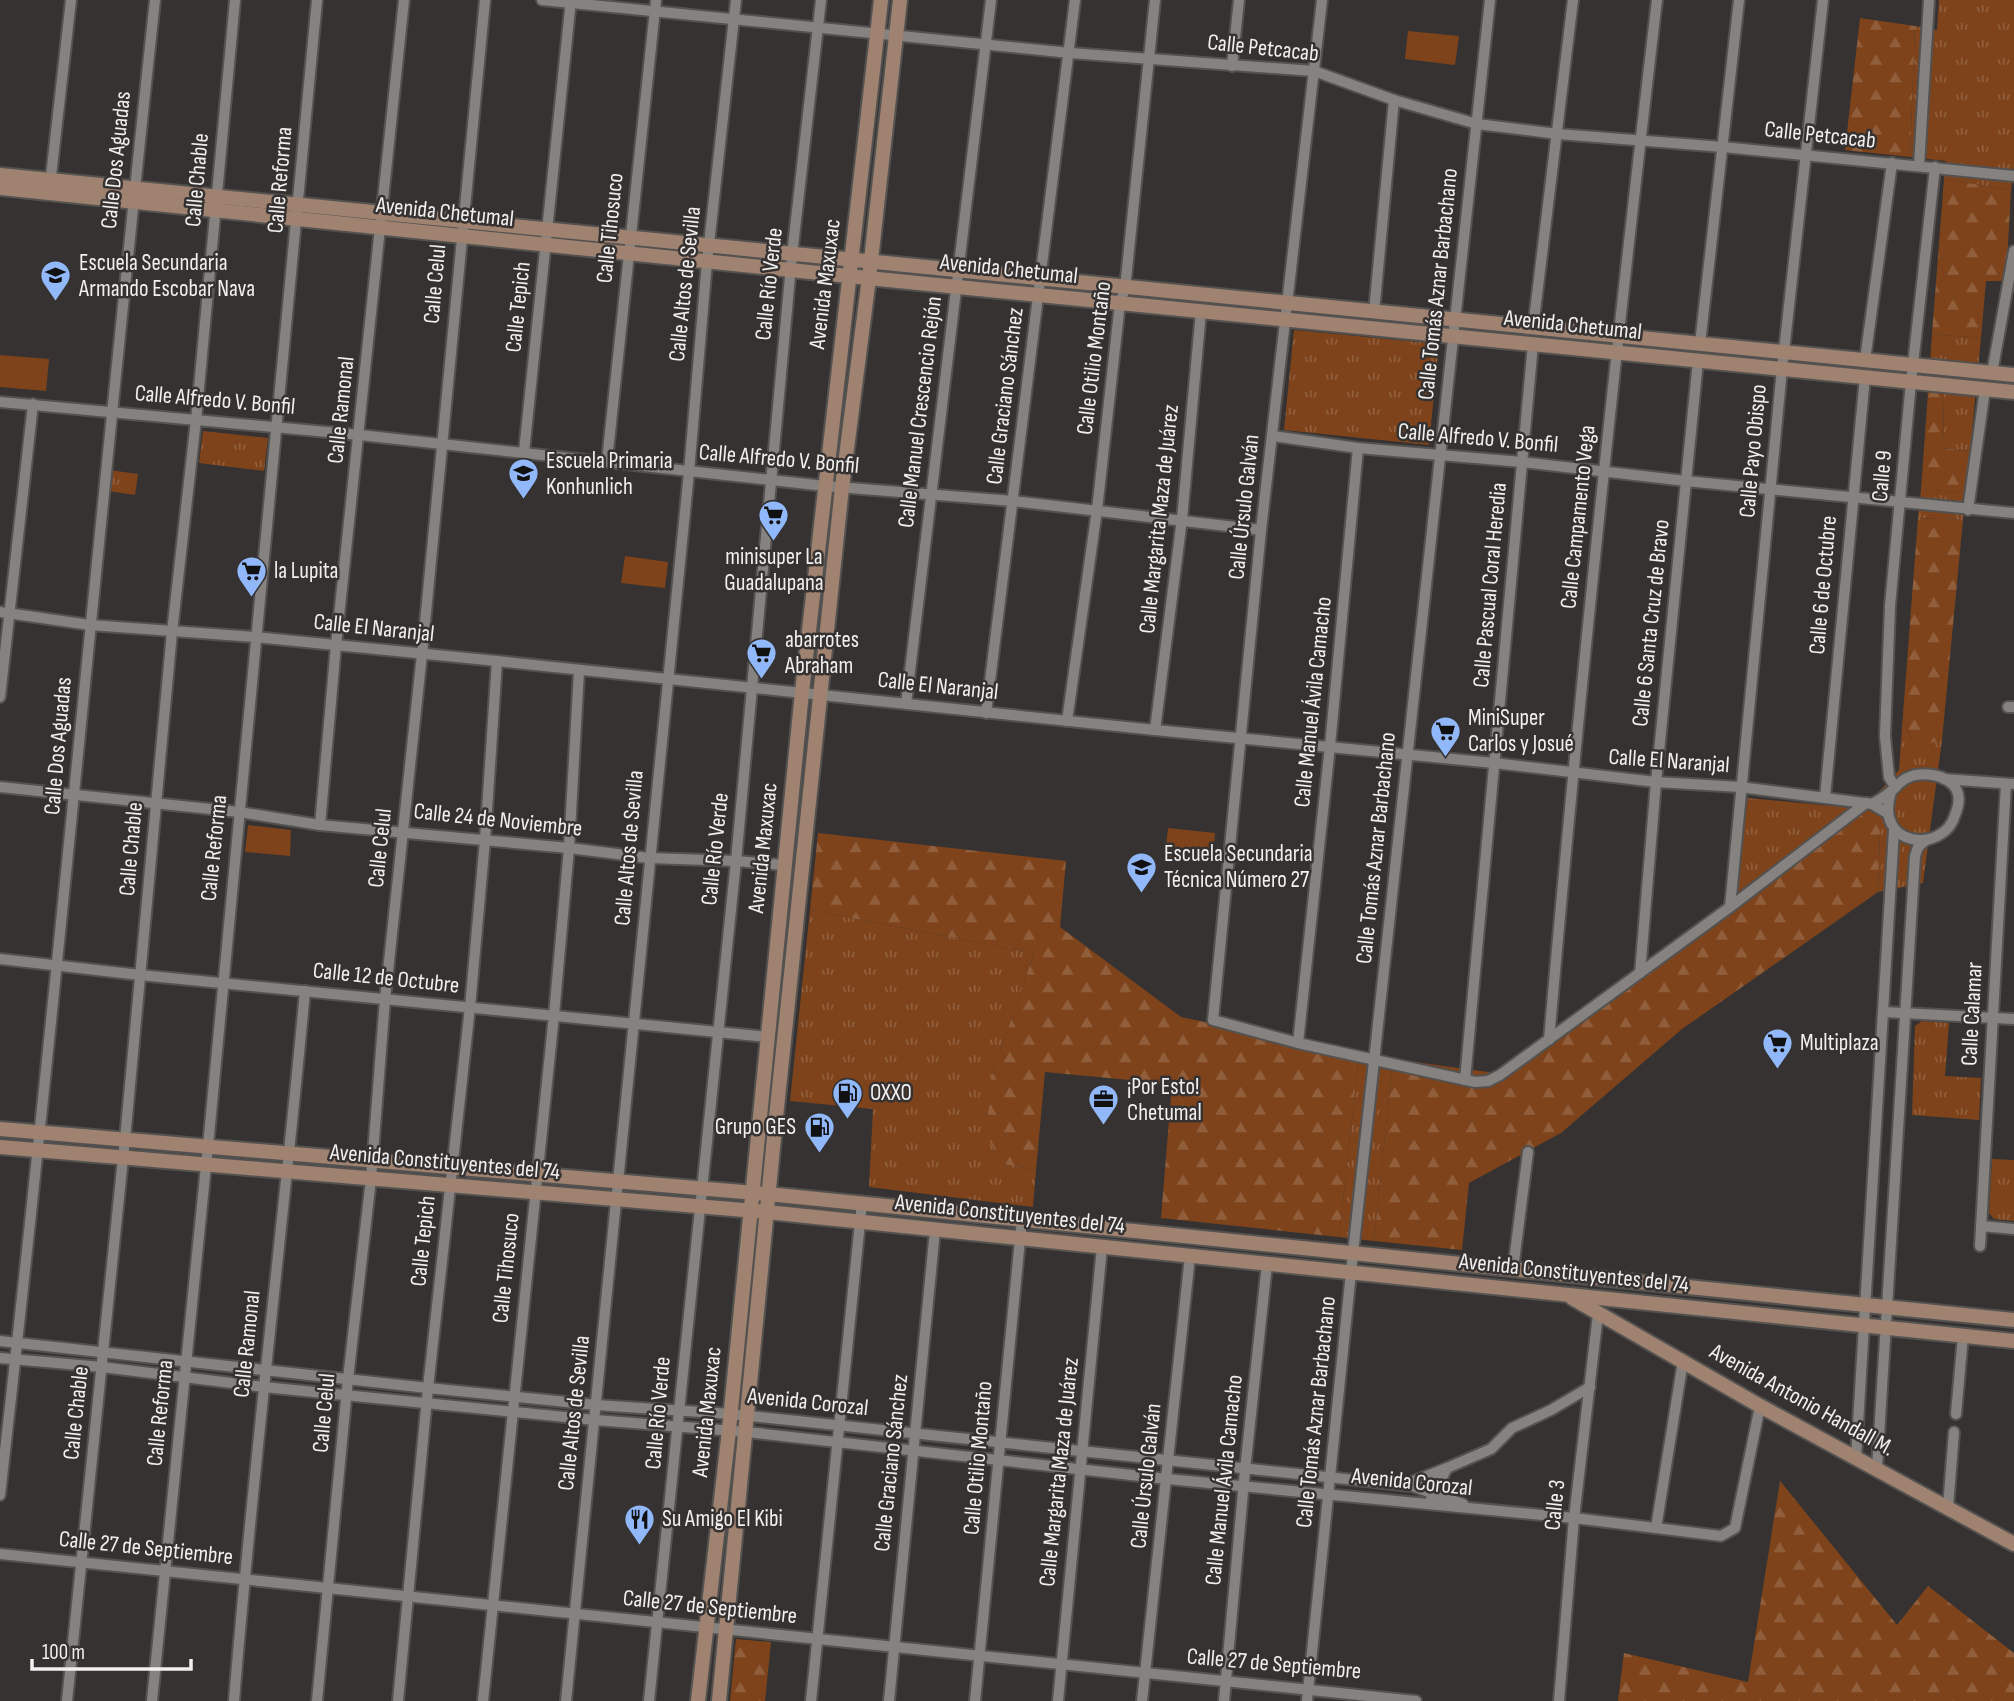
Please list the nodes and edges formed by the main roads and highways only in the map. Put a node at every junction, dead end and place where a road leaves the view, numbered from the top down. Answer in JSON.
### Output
{"nodes":[{"id":1,"x":881,"y":0,"type":"edge"},
{"id":2,"x":900,"y":0,"type":"edge"},
{"id":3,"x":0,"y":175,"type":"edge"},
{"id":4,"x":49,"y":187,"type":"junction"},
{"id":5,"x":0,"y":188,"type":"edge"},
{"id":6,"x":629,"y":246,"type":"junction"},
{"id":7,"x":850,"y":261,"type":"junction"},
{"id":8,"x":871,"y":263,"type":"junction"},
{"id":9,"x":848,"y":276,"type":"junction"},
{"id":10,"x":869,"y":278,"type":"junction"},
{"id":11,"x":2014,"y":375,"type":"edge"},
{"id":12,"x":2014,"y":392,"type":"edge"},
{"id":13,"x":0,"y":1129,"type":"edge"},
{"id":14,"x":0,"y":1147,"type":"edge"},
{"id":15,"x":751,"y":1192,"type":"junction"},
{"id":16,"x":768,"y":1194,"type":"junction"},
{"id":17,"x":750,"y":1210,"type":"junction"},
{"id":18,"x":767,"y":1212,"type":"junction"},
{"id":19,"x":1147,"y":1232,"type":"junction"},
{"id":20,"x":1146,"y":1251,"type":"junction"},
{"id":21,"x":1568,"y":1295,"type":"junction"},
{"id":22,"x":2014,"y":1320,"type":"edge"},
{"id":23,"x":2014,"y":1341,"type":"edge"},
{"id":24,"x":2014,"y":1542,"type":"edge"},
{"id":25,"x":698,"y":1701,"type":"edge"},
{"id":26,"x":719,"y":1701,"type":"edge"}],
"edges":[{"from":1,"to":7,"type":"main road","name":"Avenida Maxuxac"},
{"from":2,"to":8,"type":"main road","name":"Avenida Maxuxac"},
{"from":3,"to":4,"type":"main road","name":"Avenida Chetumal"},
{"from":4,"to":5,"type":"main road","name":"Avenida Chetumal"},
{"from":4,"to":6,"type":"main road","name":"Avenida Chetumal"},
{"from":6,"to":7,"type":"main road","name":"Avenida Chetumal"},
{"from":6,"to":9,"type":"main road","name":"Avenida Chetumal"},
{"from":7,"to":8,"type":"main road","name":"Avenida Chetumal"},
{"from":7,"to":9,"type":"main road","name":"Avenida Maxuxac"},
{"from":8,"to":10,"type":"main road","name":"Avenida Maxuxac"},
{"from":8,"to":11,"type":"main road","name":"Avenida Chetumal"},
{"from":9,"to":10,"type":"main road","name":"Avenida Chetumal"},
{"from":9,"to":15,"type":"main road","name":"Avenida Maxuxac"},
{"from":10,"to":12,"type":"main road","name":"Avenida Chetumal"},
{"from":10,"to":16,"type":"main road","name":"Avenida Maxuxac"},
{"from":13,"to":15,"type":"main road","name":"Avenida Constituyentes del 74"},
{"from":14,"to":17,"type":"main road","name":"Avenida Constituyentes del 74"},
{"from":15,"to":16,"type":"main road","name":"Avenida Constituyentes del 74"},
{"from":15,"to":17,"type":"main road","name":"Avenida Maxuxac"},
{"from":16,"to":18,"type":"main road","name":"Avenida Maxuxac"},
{"from":16,"to":19,"type":"main road","name":"Avenida Constituyentes del 74"},
{"from":17,"to":18,"type":"main road","name":"Avenida Constituyentes del 74"},
{"from":17,"to":25,"type":"main road","name":"Avenida Maxuxac"},
{"from":18,"to":20,"type":"main road","name":"Avenida Constituyentes del 74"},
{"from":18,"to":26,"type":"main road","name":"Avenida Maxuxac"},
{"from":19,"to":20,"type":"main road"},
{"from":19,"to":22,"type":"main road","name":"Avenida Constituyentes del 74"},
{"from":20,"to":21,"type":"main road","name":"Avenida Constituyentes del 74"},
{"from":21,"to":23,"type":"main road","name":"Avenida Constituyentes del 74"},
{"from":21,"to":24,"type":"main road","name":"Avenida Antonio Handall M."}]}
